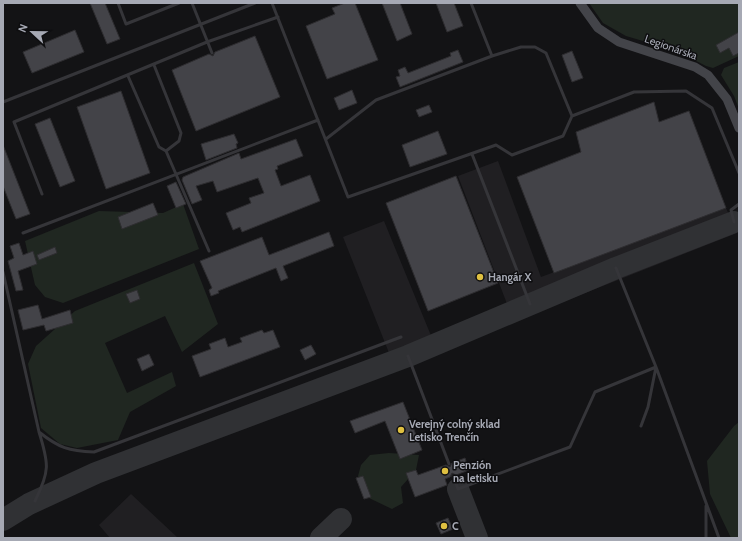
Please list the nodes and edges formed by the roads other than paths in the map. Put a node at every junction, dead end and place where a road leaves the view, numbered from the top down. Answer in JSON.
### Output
{"nodes":[{"id":1,"x":118,"y":3,"type":"edge"},
{"id":2,"x":179,"y":3,"type":"edge"},
{"id":3,"x":192,"y":3,"type":"edge"},
{"id":4,"x":255,"y":3,"type":"edge"},
{"id":5,"x":272,"y":3,"type":"edge"},
{"id":6,"x":471,"y":3,"type":"edge"},
{"id":7,"x":580,"y":3,"type":"edge"},
{"id":8,"x":278,"y":17,"type":"junction"},
{"id":9,"x":200,"y":24,"type":"junction"},
{"id":10,"x":207,"y":42,"type":"junction"},
{"id":11,"x":212,"y":53,"type":"dead end"},
{"id":12,"x":492,"y":56,"type":"junction"},
{"id":13,"x":154,"y":65,"type":"junction"},
{"id":14,"x":128,"y":76,"type":"junction"},
{"id":15,"x":3,"y":102,"type":"edge"},
{"id":16,"x":572,"y":116,"type":"junction"},
{"id":17,"x":318,"y":120,"type":"junction"},
{"id":18,"x":739,"y":128,"type":"edge"},
{"id":19,"x":326,"y":139,"type":"junction"},
{"id":20,"x":166,"y":151,"type":"junction"},
{"id":21,"x":472,"y":154,"type":"junction"},
{"id":22,"x":739,"y":173,"type":"edge"},
{"id":23,"x":176,"y":174,"type":"junction"},
{"id":24,"x":42,"y":194,"type":"dead end"},
{"id":25,"x":739,"y":204,"type":"edge"},
{"id":26,"x":734,"y":222,"type":"dead end"},
{"id":27,"x":23,"y":233,"type":"dead end"},
{"id":28,"x":209,"y":251,"type":"dead end"},
{"id":29,"x":616,"y":268,"type":"dead end"},
{"id":30,"x":3,"y":272,"type":"edge"},
{"id":31,"x":530,"y":304,"type":"dead end"},
{"id":32,"x":401,"y":337,"type":"dead end"},
{"id":33,"x":408,"y":356,"type":"dead end"},
{"id":34,"x":656,"y":368,"type":"junction"},
{"id":35,"x":641,"y":426,"type":"dead end"},
{"id":36,"x":39,"y":432,"type":"junction"},
{"id":37,"x":449,"y":464,"type":"dead end"},
{"id":38,"x":453,"y":476,"type":"dead end"},
{"id":39,"x":34,"y":501,"type":"dead end"},
{"id":40,"x":706,"y":502,"type":"junction"},
{"id":41,"x":706,"y":538,"type":"edge"},
{"id":42,"x":719,"y":538,"type":"edge"}],
"edges":[{"from":1,"to":2,"type":"lane"},
{"from":3,"to":9,"type":"lane"},
{"from":4,"to":9,"type":"lane"},
{"from":5,"to":8,"type":"lane"},
{"from":6,"to":12,"type":"lane"},
{"from":7,"to":18,"type":"street","name":"Legionárska"},
{"from":8,"to":10,"type":"lane"},
{"from":8,"to":17,"type":"lane"},
{"from":9,"to":10,"type":"lane"},
{"from":9,"to":15,"type":"lane"},
{"from":10,"to":11,"type":"lane"},
{"from":10,"to":13,"type":"lane"},
{"from":12,"to":16,"type":"lane"},
{"from":12,"to":19,"type":"lane"},
{"from":13,"to":14,"type":"lane"},
{"from":13,"to":20,"type":"lane"},
{"from":14,"to":20,"type":"lane"},
{"from":14,"to":24,"type":"lane"},
{"from":16,"to":21,"type":"lane"},
{"from":16,"to":22,"type":"lane"},
{"from":17,"to":19,"type":"lane"},
{"from":17,"to":23,"type":"lane"},
{"from":19,"to":21,"type":"lane"},
{"from":20,"to":23,"type":"lane"},
{"from":21,"to":31,"type":"lane"},
{"from":23,"to":27,"type":"lane"},
{"from":23,"to":28,"type":"lane"},
{"from":25,"to":26,"type":"lane"},
{"from":29,"to":34,"type":"lane"},
{"from":30,"to":36,"type":"lane"},
{"from":32,"to":36,"type":"lane"},
{"from":33,"to":37,"type":"lane"},
{"from":34,"to":35,"type":"lane"},
{"from":34,"to":38,"type":"lane"},
{"from":34,"to":40,"type":"lane"},
{"from":36,"to":39,"type":"lane"},
{"from":40,"to":41,"type":"lane"},
{"from":40,"to":42,"type":"lane"}]}
